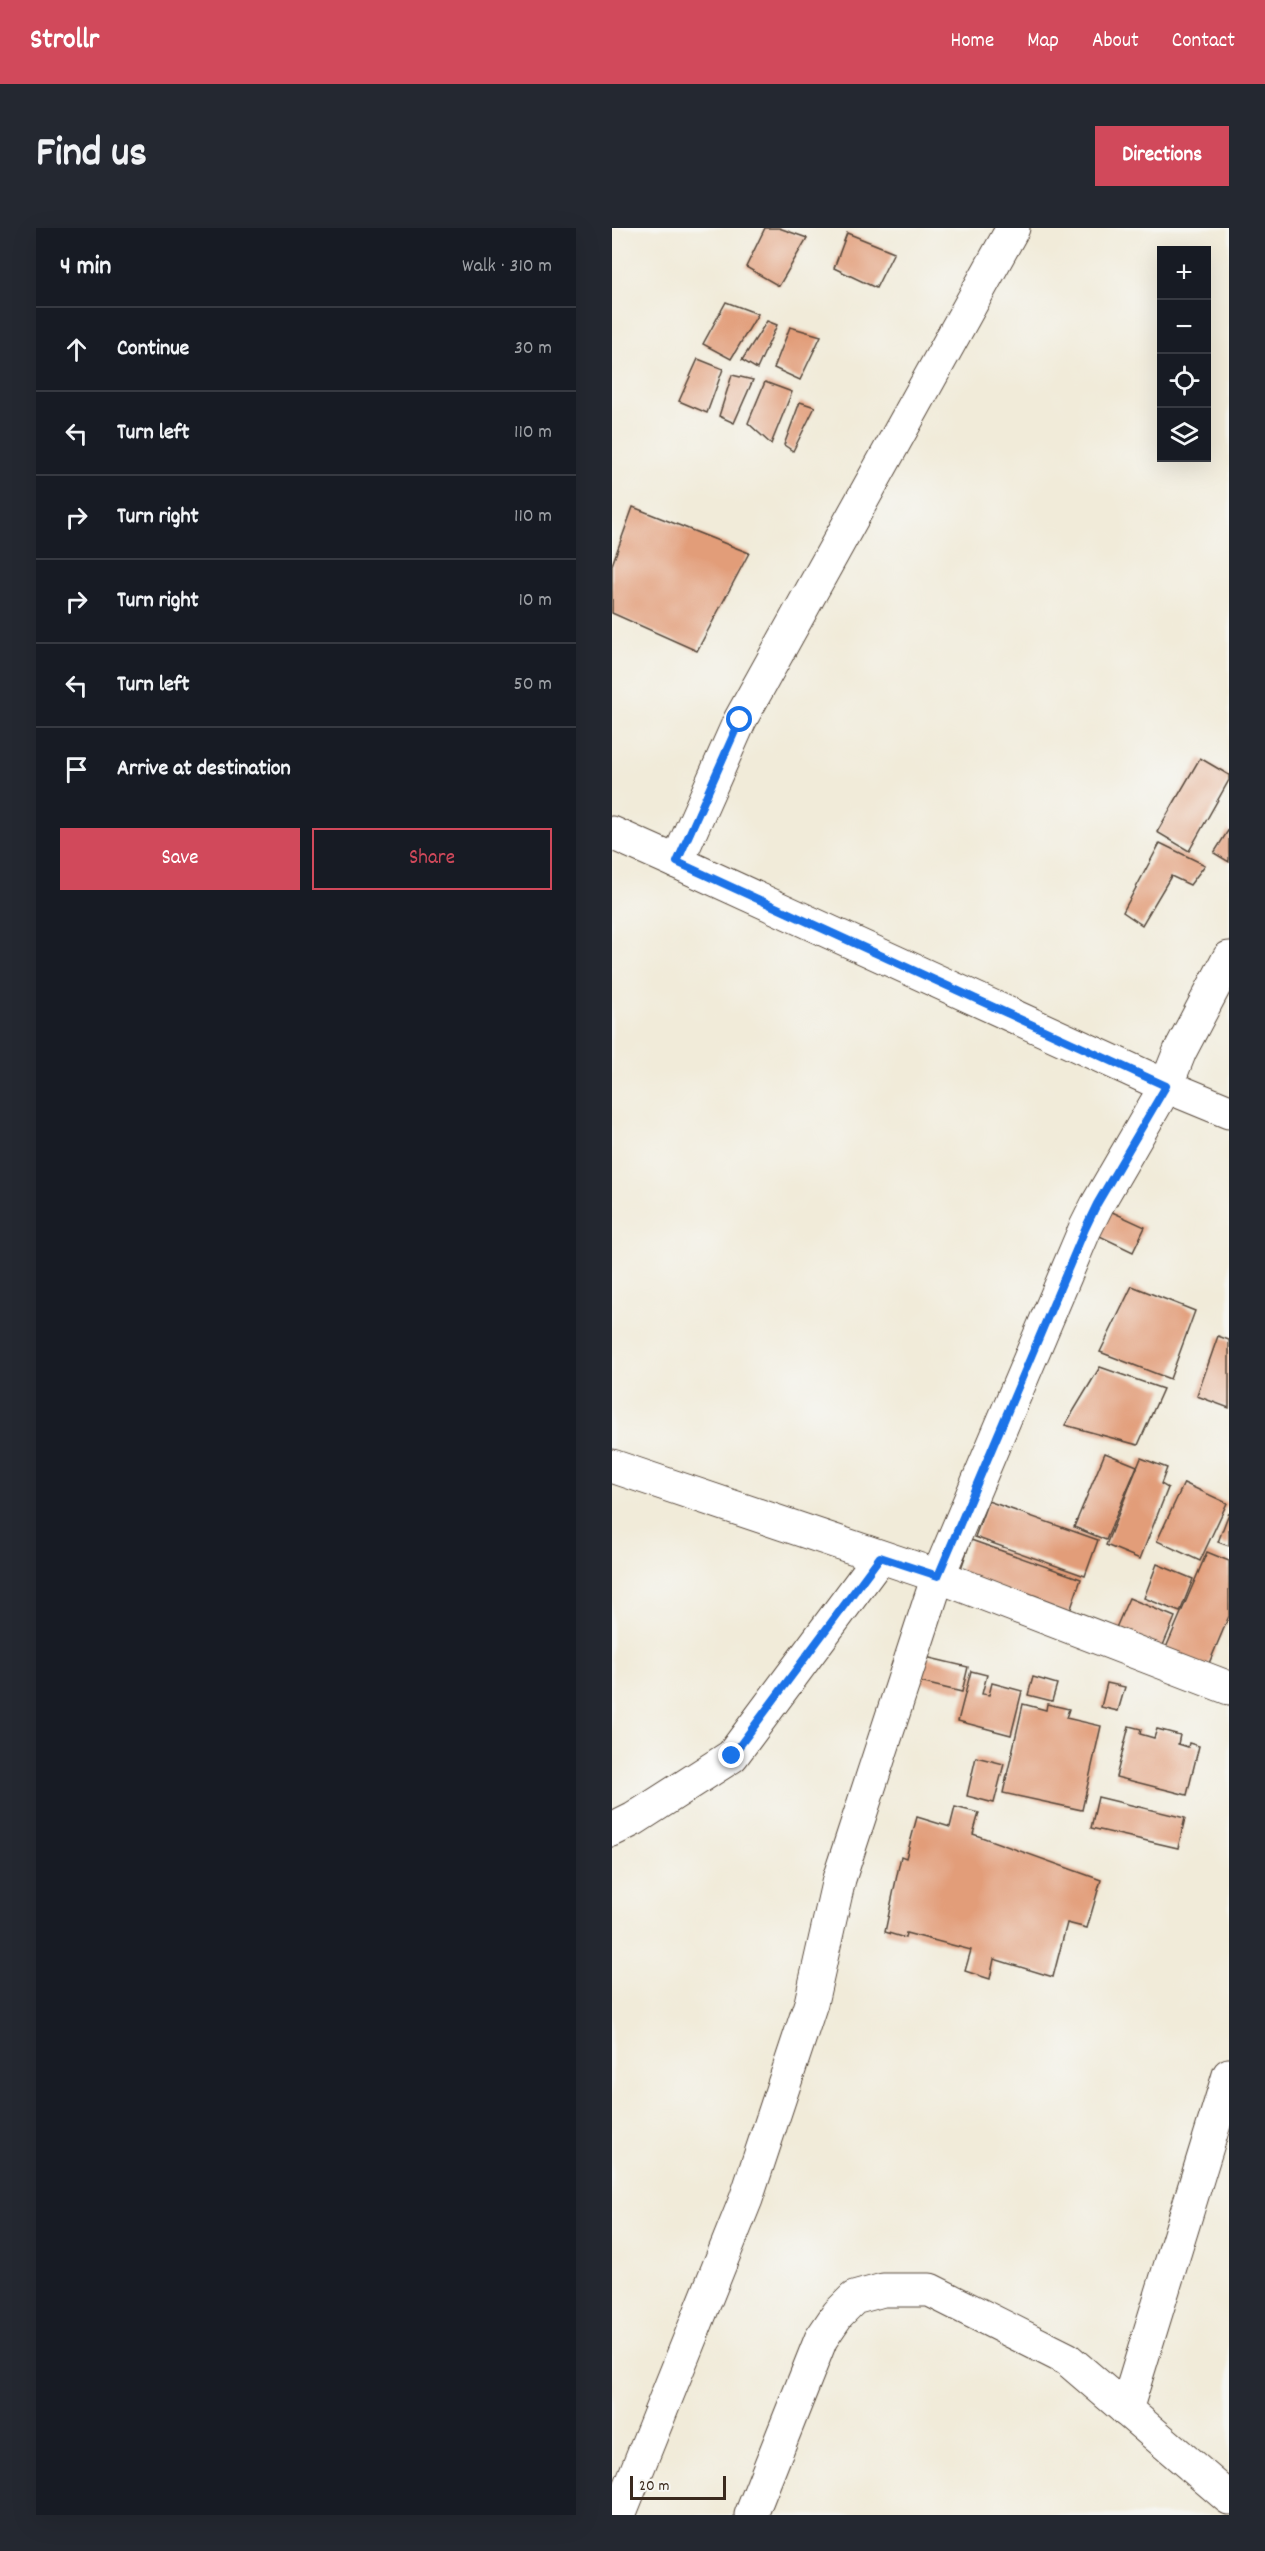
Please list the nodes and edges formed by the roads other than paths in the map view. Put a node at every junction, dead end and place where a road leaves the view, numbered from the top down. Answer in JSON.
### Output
{"nodes":[{"id":1,"x":1011,"y":229,"type":"edge"},
{"id":2,"x":612,"y":834,"type":"edge"},
{"id":3,"x":677,"y":862,"type":"junction"},
{"id":4,"x":1229,"y":958,"type":"edge"},
{"id":5,"x":1166,"y":1086,"type":"junction"},
{"id":6,"x":1229,"y":1112,"type":"edge"},
{"id":7,"x":612,"y":1466,"type":"edge"},
{"id":8,"x":880,"y":1557,"type":"junction"},
{"id":9,"x":938,"y":1576,"type":"junction"},
{"id":10,"x":1229,"y":1688,"type":"edge"},
{"id":11,"x":612,"y":1830,"type":"edge"},
{"id":12,"x":1229,"y":2075,"type":"edge"},
{"id":13,"x":1126,"y":2410,"type":"junction"},
{"id":14,"x":1229,"y":2498,"type":"edge"},
{"id":15,"x":619,"y":2515,"type":"edge"},
{"id":16,"x":751,"y":2515,"type":"edge"}],
"edges":[{"from":1,"to":3,"type":"street"},
{"from":2,"to":3,"type":"street"},
{"from":3,"to":5,"type":"street"},
{"from":4,"to":5,"type":"street"},
{"from":5,"to":6,"type":"street"},
{"from":5,"to":9,"type":"street"},
{"from":7,"to":8,"type":"street"},
{"from":8,"to":9,"type":"street"},
{"from":8,"to":11,"type":"street"},
{"from":9,"to":10,"type":"street"},
{"from":9,"to":15,"type":"street"},
{"from":12,"to":13,"type":"street"},
{"from":13,"to":14,"type":"street"},
{"from":13,"to":16,"type":"street"}]}
